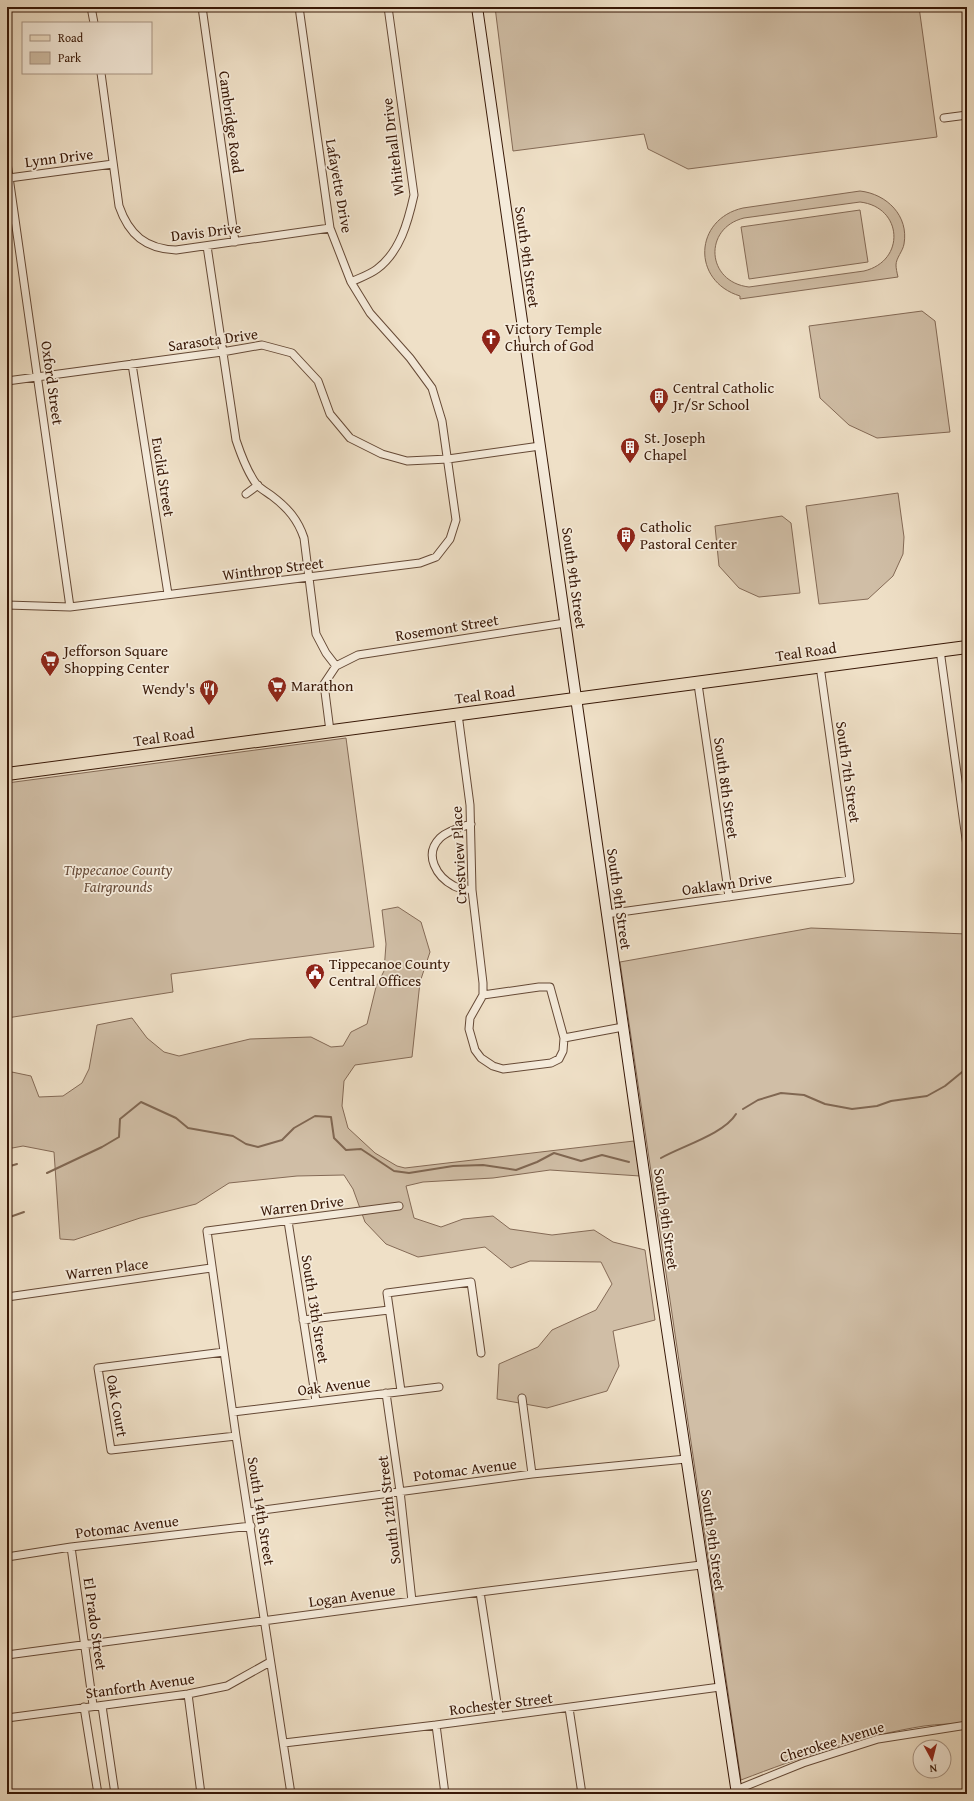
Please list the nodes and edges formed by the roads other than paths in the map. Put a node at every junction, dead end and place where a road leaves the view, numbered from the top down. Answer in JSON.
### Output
{"nodes":[{"id":1,"x":91,"y":7,"type":"edge"},
{"id":2,"x":202,"y":7,"type":"edge"},
{"id":3,"x":299,"y":7,"type":"edge"},
{"id":4,"x":388,"y":7,"type":"edge"},
{"id":5,"x":477,"y":7,"type":"edge"},
{"id":6,"x":94,"y":22,"type":"edge"},
{"id":7,"x":101,"y":74,"type":"edge"},
{"id":8,"x":967,"y":115,"type":"edge"},
{"id":9,"x":944,"y":118,"type":"dead end"},
{"id":10,"x":7,"y":163,"type":"edge"},
{"id":11,"x":113,"y":164,"type":"junction"},
{"id":12,"x":9,"y":178,"type":"junction"},
{"id":13,"x":330,"y":228,"type":"junction"},
{"id":14,"x":235,"y":242,"type":"junction"},
{"id":15,"x":207,"y":246,"type":"junction"},
{"id":16,"x":351,"y":282,"type":"junction"},
{"id":17,"x":222,"y":352,"type":"junction"},
{"id":18,"x":132,"y":364,"type":"junction"},
{"id":19,"x":38,"y":377,"type":"junction"},
{"id":20,"x":7,"y":381,"type":"edge"},
{"id":21,"x":540,"y":446,"type":"junction"},
{"id":22,"x":448,"y":459,"type":"junction"},
{"id":23,"x":258,"y":485,"type":"junction"},
{"id":24,"x":246,"y":494,"type":"dead end"},
{"id":25,"x":309,"y":578,"type":"junction"},
{"id":26,"x":168,"y":594,"type":"junction"},
{"id":27,"x":7,"y":605,"type":"edge"},
{"id":28,"x":70,"y":607,"type":"junction"},
{"id":29,"x":565,"y":623,"type":"junction"},
{"id":30,"x":967,"y":647,"type":"edge"},
{"id":31,"x":940,"y":650,"type":"junction"},
{"id":32,"x":336,"y":666,"type":"junction"},
{"id":33,"x":820,"y":666,"type":"junction"},
{"id":34,"x":698,"y":684,"type":"junction"},
{"id":35,"x":575,"y":700,"type":"junction"},
{"id":36,"x":458,"y":714,"type":"junction"},
{"id":37,"x":330,"y":731,"type":"junction"},
{"id":38,"x":7,"y":774,"type":"edge"},
{"id":39,"x":471,"y":824,"type":"junction"},
{"id":40,"x":967,"y":846,"type":"edge"},
{"id":41,"x":850,"y":880,"type":"joint"},
{"id":42,"x":472,"y":890,"type":"junction"},
{"id":43,"x":729,"y":897,"type":"junction"},
{"id":44,"x":606,"y":914,"type":"junction"},
{"id":45,"x":483,"y":995,"type":"junction"},
{"id":46,"x":623,"y":1027,"type":"junction"},
{"id":47,"x":564,"y":1038,"type":"junction"},
{"id":48,"x":399,"y":1206,"type":"dead end"},
{"id":49,"x":288,"y":1221,"type":"junction"},
{"id":50,"x":207,"y":1231,"type":"joint"},
{"id":51,"x":211,"y":1268,"type":"junction"},
{"id":52,"x":7,"y":1297,"type":"edge"},
{"id":53,"x":389,"y":1310,"type":"junction"},
{"id":54,"x":303,"y":1320,"type":"junction"},
{"id":55,"x":224,"y":1352,"type":"junction"},
{"id":56,"x":481,"y":1352,"type":"dead end"},
{"id":57,"x":438,"y":1387,"type":"dead end"},
{"id":58,"x":401,"y":1391,"type":"junction"},
{"id":59,"x":386,"y":1393,"type":"junction"},
{"id":60,"x":522,"y":1398,"type":"dead end"},
{"id":61,"x":316,"y":1401,"type":"junction"},
{"id":62,"x":233,"y":1412,"type":"junction"},
{"id":63,"x":236,"y":1436,"type":"junction"},
{"id":64,"x":686,"y":1458,"type":"junction"},
{"id":65,"x":532,"y":1474,"type":"junction"},
{"id":66,"x":400,"y":1491,"type":"junction"},
{"id":67,"x":249,"y":1512,"type":"junction"},
{"id":68,"x":251,"y":1526,"type":"junction"},
{"id":69,"x":71,"y":1547,"type":"junction"},
{"id":70,"x":7,"y":1557,"type":"edge"},
{"id":71,"x":701,"y":1565,"type":"junction"},
{"id":72,"x":480,"y":1592,"type":"junction"},
{"id":73,"x":412,"y":1601,"type":"junction"},
{"id":74,"x":264,"y":1621,"type":"junction"},
{"id":75,"x":84,"y":1645,"type":"junction"},
{"id":76,"x":7,"y":1655,"type":"edge"},
{"id":77,"x":270,"y":1662,"type":"junction"},
{"id":78,"x":720,"y":1687,"type":"junction"},
{"id":79,"x":188,"y":1694,"type":"junction"},
{"id":80,"x":93,"y":1705,"type":"junction"},
{"id":81,"x":102,"y":1706,"type":"junction"},
{"id":82,"x":84,"y":1707,"type":"junction"},
{"id":83,"x":569,"y":1708,"type":"junction"},
{"id":84,"x":500,"y":1716,"type":"junction"},
{"id":85,"x":7,"y":1718,"type":"edge"},
{"id":86,"x":967,"y":1725,"type":"edge"},
{"id":87,"x":436,"y":1726,"type":"junction"},
{"id":88,"x":284,"y":1743,"type":"junction"},
{"id":89,"x":735,"y":1793,"type":"edge"},
{"id":90,"x":98,"y":1794,"type":"edge"},
{"id":91,"x":115,"y":1794,"type":"edge"},
{"id":92,"x":201,"y":1794,"type":"edge"},
{"id":93,"x":291,"y":1794,"type":"edge"},
{"id":94,"x":445,"y":1794,"type":"edge"},
{"id":95,"x":582,"y":1794,"type":"edge"}],
"edges":[{"from":1,"to":6,"type":"street"},
{"from":2,"to":14,"type":"street","name":"Cambridge Road"},
{"from":3,"to":13,"type":"street","name":"Lafayette Drive"},
{"from":4,"to":16,"type":"street","name":"Whitehall Drive"},
{"from":5,"to":21,"type":"street","name":"South 9th Street"},
{"from":7,"to":11,"type":"street","name":"Davis Drive"},
{"from":8,"to":9,"type":"street"},
{"from":10,"to":12,"type":"street","name":"Oxford Street"},
{"from":11,"to":12,"type":"street","name":"Lynn Drive"},
{"from":11,"to":15,"type":"street","name":"Davis Drive"},
{"from":12,"to":19,"type":"street","name":"Oxford Street"},
{"from":13,"to":14,"type":"street","name":"Davis Drive"},
{"from":13,"to":16,"type":"street","name":"Lafayette Drive"},
{"from":14,"to":15,"type":"street","name":"Davis Drive"},
{"from":15,"to":17,"type":"street"},
{"from":16,"to":22,"type":"street","name":"Lafayette Drive"},
{"from":17,"to":18,"type":"street","name":"Sarasota Drive"},
{"from":17,"to":22,"type":"street","name":"Sarasota Drive"},
{"from":17,"to":23,"type":"street"},
{"from":18,"to":19,"type":"street","name":"Sarasota Drive"},
{"from":18,"to":26,"type":"street","name":"Euclid Street"},
{"from":19,"to":20,"type":"street","name":"Sarasota Drive"},
{"from":19,"to":28,"type":"street","name":"Oxford Street"},
{"from":21,"to":22,"type":"street","name":"Sarasota Drive"},
{"from":21,"to":29,"type":"street","name":"South 9th Street"},
{"from":22,"to":25,"type":"street","name":"Winthrop Street"},
{"from":23,"to":24,"type":"street"},
{"from":23,"to":25,"type":"street"},
{"from":25,"to":26,"type":"street","name":"Winthrop Street"},
{"from":25,"to":32,"type":"street"},
{"from":26,"to":28,"type":"street","name":"Winthrop Street"},
{"from":27,"to":28,"type":"street","name":"Winthrop Street"},
{"from":29,"to":32,"type":"street","name":"Rosemont Street"},
{"from":29,"to":35,"type":"street","name":"South 9th Street"},
{"from":30,"to":31,"type":"main road","name":"Teal Road"},
{"from":31,"to":33,"type":"main road","name":"Teal Road"},
{"from":31,"to":40,"type":"street"},
{"from":32,"to":37,"type":"street"},
{"from":33,"to":34,"type":"main road","name":"Teal Road"},
{"from":33,"to":41,"type":"street","name":"South 7th Street"},
{"from":34,"to":35,"type":"main road","name":"Teal Road"},
{"from":34,"to":43,"type":"street","name":"South 8th Street"},
{"from":35,"to":36,"type":"main road","name":"Teal Road"},
{"from":35,"to":44,"type":"street","name":"South 9th Street"},
{"from":36,"to":37,"type":"main road","name":"Teal Road"},
{"from":36,"to":39,"type":"street","name":"Crestview Place"},
{"from":37,"to":38,"type":"main road","name":"Teal Road"},
{"from":39,"to":42,"type":"street","name":"Crestview Place"},
{"from":39,"to":42,"type":"street"},
{"from":41,"to":43,"type":"street","name":"Oaklawn Drive"},
{"from":42,"to":45,"type":"street","name":"Crestview Place"},
{"from":43,"to":44,"type":"street","name":"Oaklawn Drive"},
{"from":44,"to":46,"type":"street","name":"South 9th Street"},
{"from":45,"to":47,"type":"street"},
{"from":45,"to":47,"type":"street"},
{"from":46,"to":47,"type":"street"},
{"from":46,"to":64,"type":"street","name":"South 9th Street"},
{"from":48,"to":49,"type":"street","name":"Warren Drive"},
{"from":49,"to":50,"type":"street","name":"Warren Drive"},
{"from":49,"to":54,"type":"street","name":"South 13th Street"},
{"from":50,"to":51,"type":"street","name":"South 14th Street"},
{"from":51,"to":52,"type":"street","name":"Warren Place"},
{"from":51,"to":55,"type":"street","name":"South 14th Street"},
{"from":53,"to":54,"type":"street"},
{"from":53,"to":56,"type":"street"},
{"from":53,"to":58,"type":"street"},
{"from":54,"to":61,"type":"street","name":"South 13th Street"},
{"from":55,"to":62,"type":"street","name":"South 14th Street"},
{"from":55,"to":63,"type":"street","name":"Oak Court"},
{"from":57,"to":58,"type":"street","name":"Oak Avenue"},
{"from":58,"to":59,"type":"street","name":"Oak Avenue"},
{"from":59,"to":61,"type":"street","name":"Oak Avenue"},
{"from":59,"to":66,"type":"street","name":"South 12th Street"},
{"from":60,"to":65,"type":"street"},
{"from":61,"to":62,"type":"street","name":"Oak Avenue"},
{"from":62,"to":63,"type":"street","name":"South 14th Street"},
{"from":63,"to":67,"type":"street","name":"South 14th Street"},
{"from":64,"to":65,"type":"street","name":"Potomac Avenue"},
{"from":64,"to":71,"type":"street","name":"South 9th Street"},
{"from":65,"to":66,"type":"street","name":"Potomac Avenue"},
{"from":66,"to":67,"type":"street","name":"Potomac Avenue"},
{"from":66,"to":73,"type":"street","name":"South 12th Street"},
{"from":67,"to":68,"type":"street","name":"South 14th Street"},
{"from":68,"to":69,"type":"street","name":"Potomac Avenue"},
{"from":68,"to":74,"type":"street","name":"South 14th Street"},
{"from":69,"to":70,"type":"street","name":"Potomac Avenue"},
{"from":69,"to":75,"type":"street","name":"El Prado Street"},
{"from":71,"to":72,"type":"street","name":"Logan Avenue"},
{"from":71,"to":78,"type":"street","name":"South 9th Street"},
{"from":72,"to":73,"type":"street","name":"Logan Avenue"},
{"from":72,"to":84,"type":"street"},
{"from":73,"to":74,"type":"street","name":"Logan Avenue"},
{"from":74,"to":75,"type":"street","name":"Logan Avenue"},
{"from":74,"to":77,"type":"street","name":"South 14th Street"},
{"from":75,"to":76,"type":"street","name":"Logan Avenue"},
{"from":75,"to":80,"type":"street","name":"El Prado Street"},
{"from":77,"to":79,"type":"street","name":"Stanforth Avenue"},
{"from":77,"to":88,"type":"street","name":"South 14th Street"},
{"from":78,"to":83,"type":"street","name":"Rochester Street"},
{"from":78,"to":89,"type":"street","name":"South 9th Street"},
{"from":79,"to":81,"type":"street","name":"Stanforth Avenue"},
{"from":79,"to":92,"type":"street"},
{"from":80,"to":81,"type":"street","name":"Stanforth Avenue"},
{"from":80,"to":82,"type":"street","name":"Stanforth Avenue"},
{"from":81,"to":91,"type":"street"},
{"from":82,"to":85,"type":"street","name":"Stanforth Avenue"},
{"from":82,"to":90,"type":"street"},
{"from":83,"to":84,"type":"street","name":"Rochester Street"},
{"from":83,"to":95,"type":"street"},
{"from":84,"to":87,"type":"street","name":"Rochester Street"},
{"from":86,"to":89,"type":"street","name":"Cherokee Avenue"},
{"from":87,"to":88,"type":"street","name":"Rochester Street"},
{"from":87,"to":94,"type":"street"},
{"from":88,"to":93,"type":"street","name":"South 14th Street"}]}
